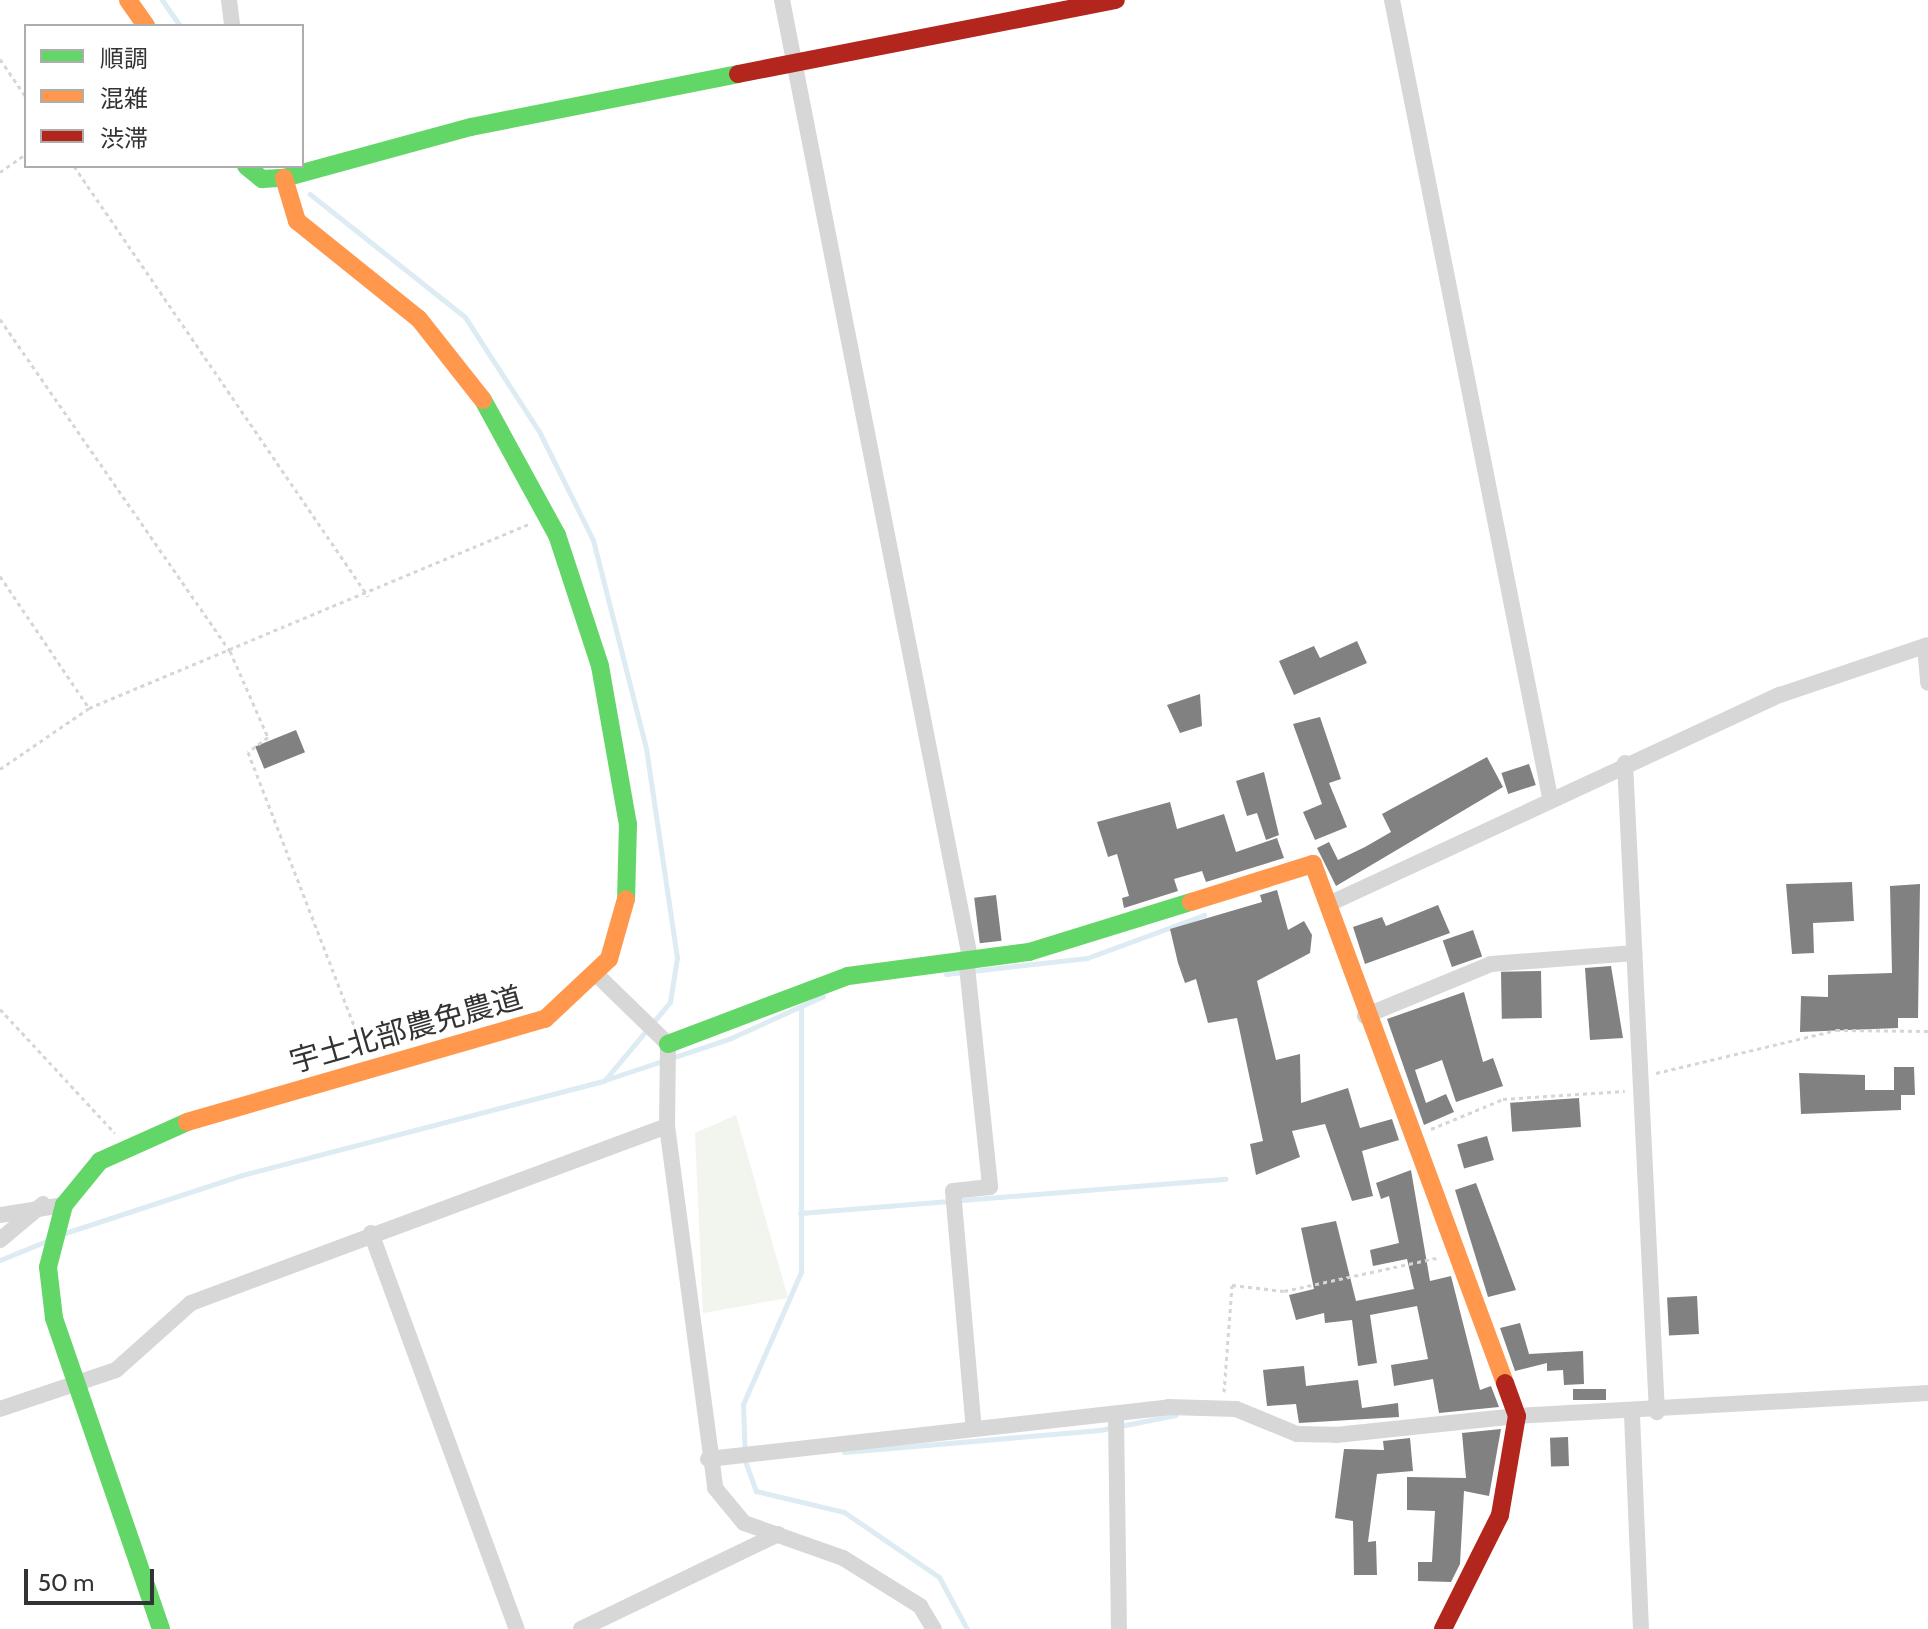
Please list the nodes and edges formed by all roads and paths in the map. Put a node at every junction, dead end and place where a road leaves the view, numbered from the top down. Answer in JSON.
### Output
{"nodes":[{"id":1,"x":128,"y":0,"type":"edge"},
{"id":2,"x":229,"y":0,"type":"edge"},
{"id":3,"x":782,"y":0,"type":"edge"},
{"id":4,"x":1116,"y":0,"type":"edge"},
{"id":5,"x":1392,"y":0,"type":"edge"},
{"id":6,"x":145,"y":24,"type":"edge"},
{"id":7,"x":232,"y":24,"type":"edge"},
{"id":8,"x":0,"y":59,"type":"edge"},
{"id":9,"x":795,"y":66,"type":"junction"},
{"id":10,"x":24,"y":94,"type":"edge"},
{"id":11,"x":24,"y":155,"type":"edge"},
{"id":12,"x":75,"y":168,"type":"edge"},
{"id":13,"x":248,"y":168,"type":"edge"},
{"id":14,"x":302,"y":168,"type":"edge"},
{"id":15,"x":304,"y":168,"type":"edge"},
{"id":16,"x":0,"y":172,"type":"edge"},
{"id":17,"x":284,"y":178,"type":"junction"},
{"id":18,"x":0,"y":319,"type":"edge"},
{"id":19,"x":546,"y":512,"type":"junction"},
{"id":20,"x":0,"y":576,"type":"edge"},
{"id":21,"x":368,"y":596,"type":"junction"},
{"id":22,"x":1927,"y":645,"type":"edge"},
{"id":23,"x":230,"y":651,"type":"junction"},
{"id":24,"x":1928,"y":683,"type":"edge"},
{"id":25,"x":89,"y":708,"type":"junction"},
{"id":26,"x":1625,"y":763,"type":"junction"},
{"id":27,"x":0,"y":769,"type":"edge"},
{"id":28,"x":1550,"y":797,"type":"junction"},
{"id":29,"x":1331,"y":903,"type":"junction"},
{"id":30,"x":1635,"y":953,"type":"junction"},
{"id":31,"x":968,"y":957,"type":"junction"},
{"id":32,"x":597,"y":975,"type":"junction"},
{"id":33,"x":0,"y":1009,"type":"edge"},
{"id":34,"x":1365,"y":1016,"type":"junction"},
{"id":35,"x":1928,"y":1031,"type":"edge"},
{"id":36,"x":668,"y":1044,"type":"junction"},
{"id":37,"x":372,"y":1071,"type":"junction"},
{"id":38,"x":1643,"y":1077,"type":"junction"},
{"id":39,"x":667,"y":1126,"type":"junction"},
{"id":40,"x":1413,"y":1137,"type":"junction"},
{"id":41,"x":126,"y":1144,"type":"junction"},
{"id":42,"x":43,"y":1204,"type":"junction"},
{"id":43,"x":60,"y":1214,"type":"junction"},
{"id":44,"x":0,"y":1215,"type":"edge"},
{"id":45,"x":371,"y":1233,"type":"junction"},
{"id":46,"x":0,"y":1240,"type":"edge"},
{"id":47,"x":1459,"y":1254,"type":"junction"},
{"id":48,"x":73,"y":1385,"type":"junction"},
{"id":49,"x":1928,"y":1393,"type":"edge"},
{"id":50,"x":1223,"y":1408,"type":"junction"},
{"id":51,"x":0,"y":1409,"type":"edge"},
{"id":52,"x":1657,"y":1412,"type":"junction"},
{"id":53,"x":1632,"y":1415,"type":"junction"},
{"id":54,"x":1517,"y":1416,"type":"junction"},
{"id":55,"x":1116,"y":1417,"type":"junction"},
{"id":56,"x":974,"y":1429,"type":"junction"},
{"id":57,"x":708,"y":1459,"type":"junction"},
{"id":58,"x":778,"y":1534,"type":"junction"},
{"id":59,"x":161,"y":1629,"type":"edge"},
{"id":60,"x":517,"y":1629,"type":"edge"},
{"id":61,"x":581,"y":1629,"type":"edge"},
{"id":62,"x":934,"y":1629,"type":"edge"},
{"id":63,"x":1119,"y":1629,"type":"edge"},
{"id":64,"x":1443,"y":1629,"type":"edge"},
{"id":65,"x":1641,"y":1629,"type":"edge"}],
"edges":[{"from":1,"to":6,"type":"street"},
{"from":2,"to":7,"type":"street"},
{"from":3,"to":9,"type":"street"},
{"from":4,"to":9,"type":"street"},
{"from":5,"to":28,"type":"street"},
{"from":8,"to":10,"type":"path"},
{"from":9,"to":15,"type":"street"},
{"from":9,"to":31,"type":"street"},
{"from":11,"to":16,"type":"path"},
{"from":12,"to":21,"type":"path"},
{"from":13,"to":17,"type":"street"},
{"from":14,"to":17,"type":"street"},
{"from":17,"to":19,"type":"street","name":"宇土北部農免農道"},
{"from":18,"to":23,"type":"path"},
{"from":19,"to":21,"type":"path"},
{"from":19,"to":32,"type":"street","name":"宇土北部農免農道"},
{"from":20,"to":25,"type":"path"},
{"from":21,"to":23,"type":"path"},
{"from":22,"to":24,"type":"street"},
{"from":22,"to":26,"type":"street"},
{"from":23,"to":25,"type":"path"},
{"from":23,"to":37,"type":"path"},
{"from":25,"to":27,"type":"path"},
{"from":26,"to":28,"type":"street"},
{"from":26,"to":30,"type":"street"},
{"from":28,"to":29,"type":"street"},
{"from":29,"to":31,"type":"street"},
{"from":29,"to":34,"type":"street"},
{"from":30,"to":34,"type":"street"},
{"from":30,"to":38,"type":"street"},
{"from":31,"to":36,"type":"street"},
{"from":31,"to":56,"type":"street"},
{"from":32,"to":36,"type":"street"},
{"from":32,"to":37,"type":"street","name":"宇土北部農免農道"},
{"from":33,"to":41,"type":"path"},
{"from":34,"to":40,"type":"street"},
{"from":35,"to":38,"type":"path"},
{"from":36,"to":39,"type":"street"},
{"from":37,"to":41,"type":"street","name":"宇土北部農免農道"},
{"from":38,"to":40,"type":"path"},
{"from":38,"to":52,"type":"street"},
{"from":39,"to":45,"type":"street"},
{"from":39,"to":57,"type":"street"},
{"from":40,"to":47,"type":"street"},
{"from":41,"to":43,"type":"street","name":"宇土北部農免農道"},
{"from":42,"to":43,"type":"street"},
{"from":42,"to":44,"type":"street"},
{"from":42,"to":46,"type":"street"},
{"from":43,"to":48,"type":"street","name":"宇土北部農免農道"},
{"from":45,"to":48,"type":"street"},
{"from":45,"to":60,"type":"street"},
{"from":47,"to":50,"type":"path"},
{"from":47,"to":54,"type":"street"},
{"from":48,"to":51,"type":"street"},
{"from":48,"to":59,"type":"street","name":"宇土北部農免農道"},
{"from":49,"to":52,"type":"street"},
{"from":50,"to":54,"type":"street"},
{"from":50,"to":55,"type":"street"},
{"from":52,"to":53,"type":"street"},
{"from":53,"to":54,"type":"street"},
{"from":53,"to":65,"type":"street"},
{"from":54,"to":64,"type":"street"},
{"from":55,"to":56,"type":"street"},
{"from":55,"to":63,"type":"street"},
{"from":56,"to":57,"type":"street"},
{"from":57,"to":58,"type":"street"},
{"from":58,"to":61,"type":"street"},
{"from":58,"to":62,"type":"street"}]}
